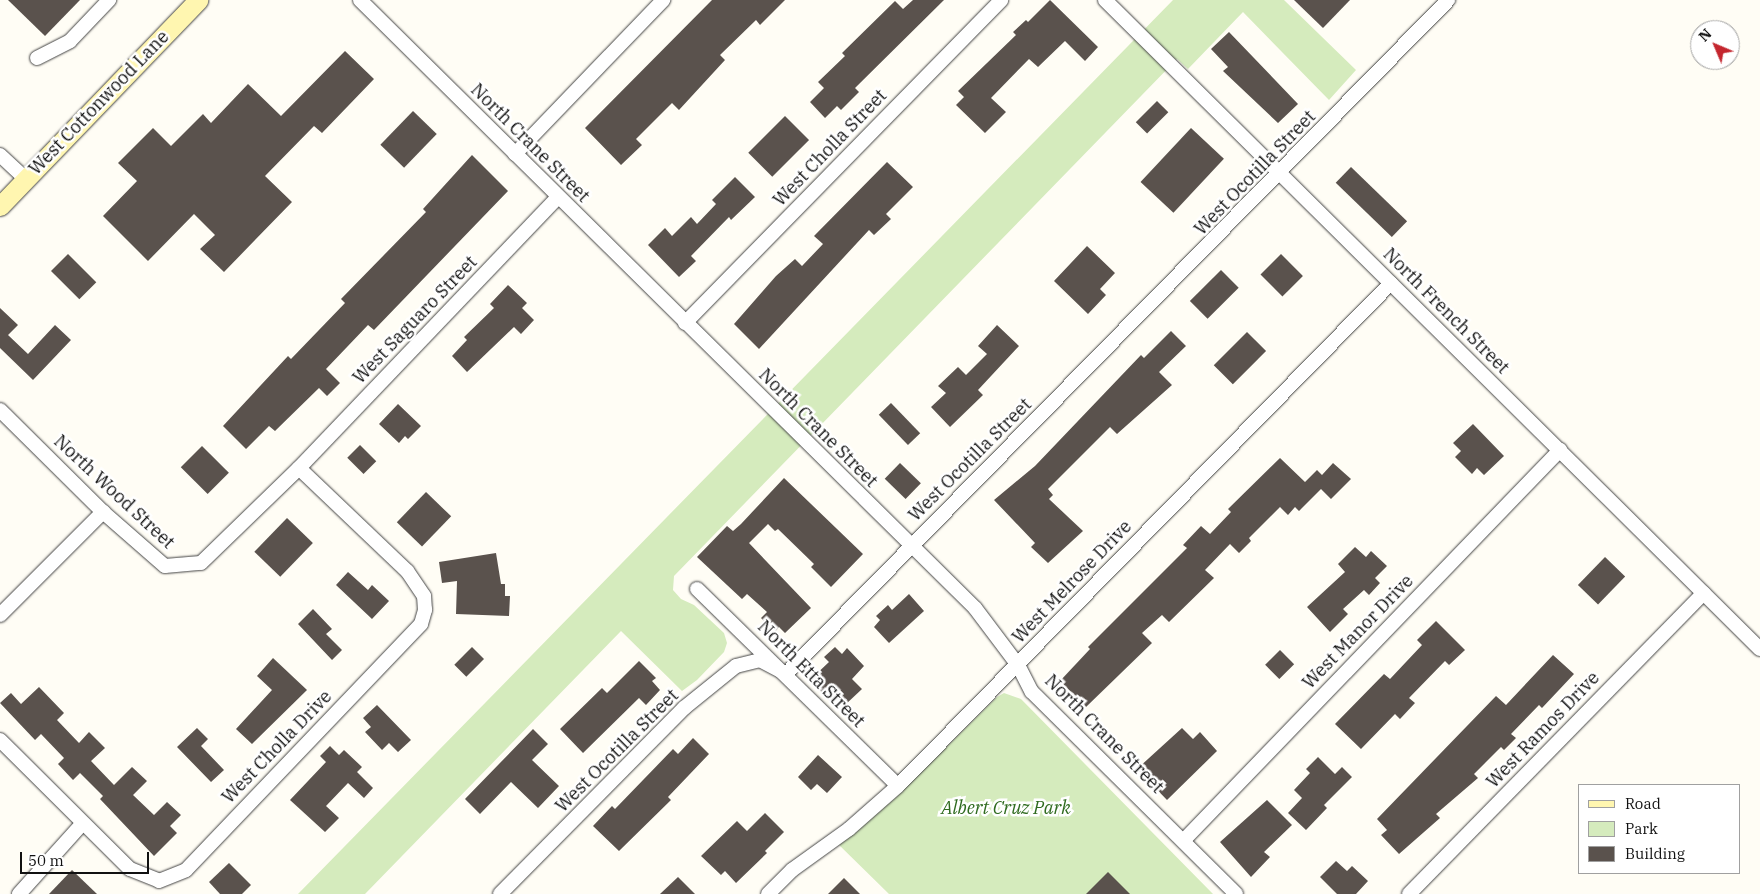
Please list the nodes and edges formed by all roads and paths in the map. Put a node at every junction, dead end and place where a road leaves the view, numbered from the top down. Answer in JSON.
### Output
{"nodes":[{"id":1,"x":109,"y":0,"type":"edge"},
{"id":2,"x":198,"y":0,"type":"edge"},
{"id":3,"x":360,"y":0,"type":"edge"},
{"id":4,"x":663,"y":0,"type":"edge"},
{"id":5,"x":1001,"y":0,"type":"edge"},
{"id":6,"x":1105,"y":0,"type":"edge"},
{"id":7,"x":1448,"y":0,"type":"edge"},
{"id":8,"x":37,"y":58,"type":"dead end"},
{"id":9,"x":0,"y":154,"type":"edge"},
{"id":10,"x":515,"y":154,"type":"junction"},
{"id":11,"x":1281,"y":174,"type":"junction"},
{"id":12,"x":26,"y":179,"type":"junction"},
{"id":13,"x":558,"y":197,"type":"junction"},
{"id":14,"x":0,"y":206,"type":"edge"},
{"id":15,"x":1391,"y":283,"type":"junction"},
{"id":16,"x":685,"y":323,"type":"junction"},
{"id":17,"x":0,"y":410,"type":"edge"},
{"id":18,"x":1560,"y":450,"type":"junction"},
{"id":19,"x":299,"y":468,"type":"junction"},
{"id":20,"x":103,"y":512,"type":"junction"},
{"id":21,"x":910,"y":547,"type":"junction"},
{"id":22,"x":697,"y":589,"type":"dead end"},
{"id":23,"x":1704,"y":593,"type":"junction"},
{"id":24,"x":0,"y":615,"type":"edge"},
{"id":25,"x":1760,"y":649,"type":"edge"},
{"id":26,"x":1018,"y":665,"type":"junction"},
{"id":27,"x":786,"y":674,"type":"junction"},
{"id":28,"x":0,"y":740,"type":"edge"},
{"id":29,"x":898,"y":786,"type":"junction"},
{"id":30,"x":82,"y":824,"type":"junction"},
{"id":31,"x":1184,"y":840,"type":"junction"},
{"id":32,"x":19,"y":894,"type":"edge"},
{"id":33,"x":500,"y":894,"type":"edge"},
{"id":34,"x":768,"y":894,"type":"edge"},
{"id":35,"x":1236,"y":894,"type":"edge"},
{"id":36,"x":1409,"y":894,"type":"edge"}],
"edges":[{"from":1,"to":8,"type":"street"},
{"from":2,"to":12,"type":"main road","name":"West Cottonwood Lane"},
{"from":3,"to":10,"type":"street","name":"North Crane Street"},
{"from":4,"to":10,"type":"street"},
{"from":5,"to":16,"type":"street","name":"West Cholla Street"},
{"from":6,"to":11,"type":"street","name":"North French Street"},
{"from":7,"to":11,"type":"street","name":"West Ocotilla Street"},
{"from":9,"to":12,"type":"street"},
{"from":10,"to":13,"type":"street","name":"North Crane Street"},
{"from":11,"to":15,"type":"street","name":"North French Street"},
{"from":11,"to":21,"type":"street","name":"West Ocotilla Street"},
{"from":12,"to":14,"type":"main road","name":"West Cottonwood Lane"},
{"from":13,"to":16,"type":"street","name":"North Crane Street"},
{"from":13,"to":19,"type":"street","name":"West Saguaro Street"},
{"from":15,"to":18,"type":"street","name":"North French Street"},
{"from":15,"to":26,"type":"street","name":"West Melrose Drive"},
{"from":16,"to":21,"type":"street","name":"North Crane Street"},
{"from":17,"to":20,"type":"street","name":"North Wood Street"},
{"from":18,"to":23,"type":"street","name":"North French Street"},
{"from":18,"to":31,"type":"street","name":"West Manor Drive"},
{"from":19,"to":20,"type":"street","name":"North Wood Street"},
{"from":19,"to":30,"type":"street","name":"West Cholla Drive"},
{"from":20,"to":24,"type":"street"},
{"from":21,"to":26,"type":"street","name":"North Crane Street"},
{"from":21,"to":27,"type":"street","name":"West Ocotilla Street"},
{"from":22,"to":27,"type":"street","name":"North Etta Street"},
{"from":23,"to":25,"type":"street","name":"North French Street"},
{"from":23,"to":36,"type":"street","name":"West Ramos Drive"},
{"from":26,"to":29,"type":"street","name":"West Melrose Drive"},
{"from":26,"to":31,"type":"street","name":"North Crane Street"},
{"from":27,"to":29,"type":"street","name":"North Etta Street"},
{"from":27,"to":33,"type":"street","name":"West Ocotilla Street"},
{"from":28,"to":30,"type":"street","name":"West Cholla Drive"},
{"from":29,"to":34,"type":"street","name":"West Melrose Drive"},
{"from":30,"to":32,"type":"street"},
{"from":31,"to":35,"type":"street","name":"North Crane Street"}]}
